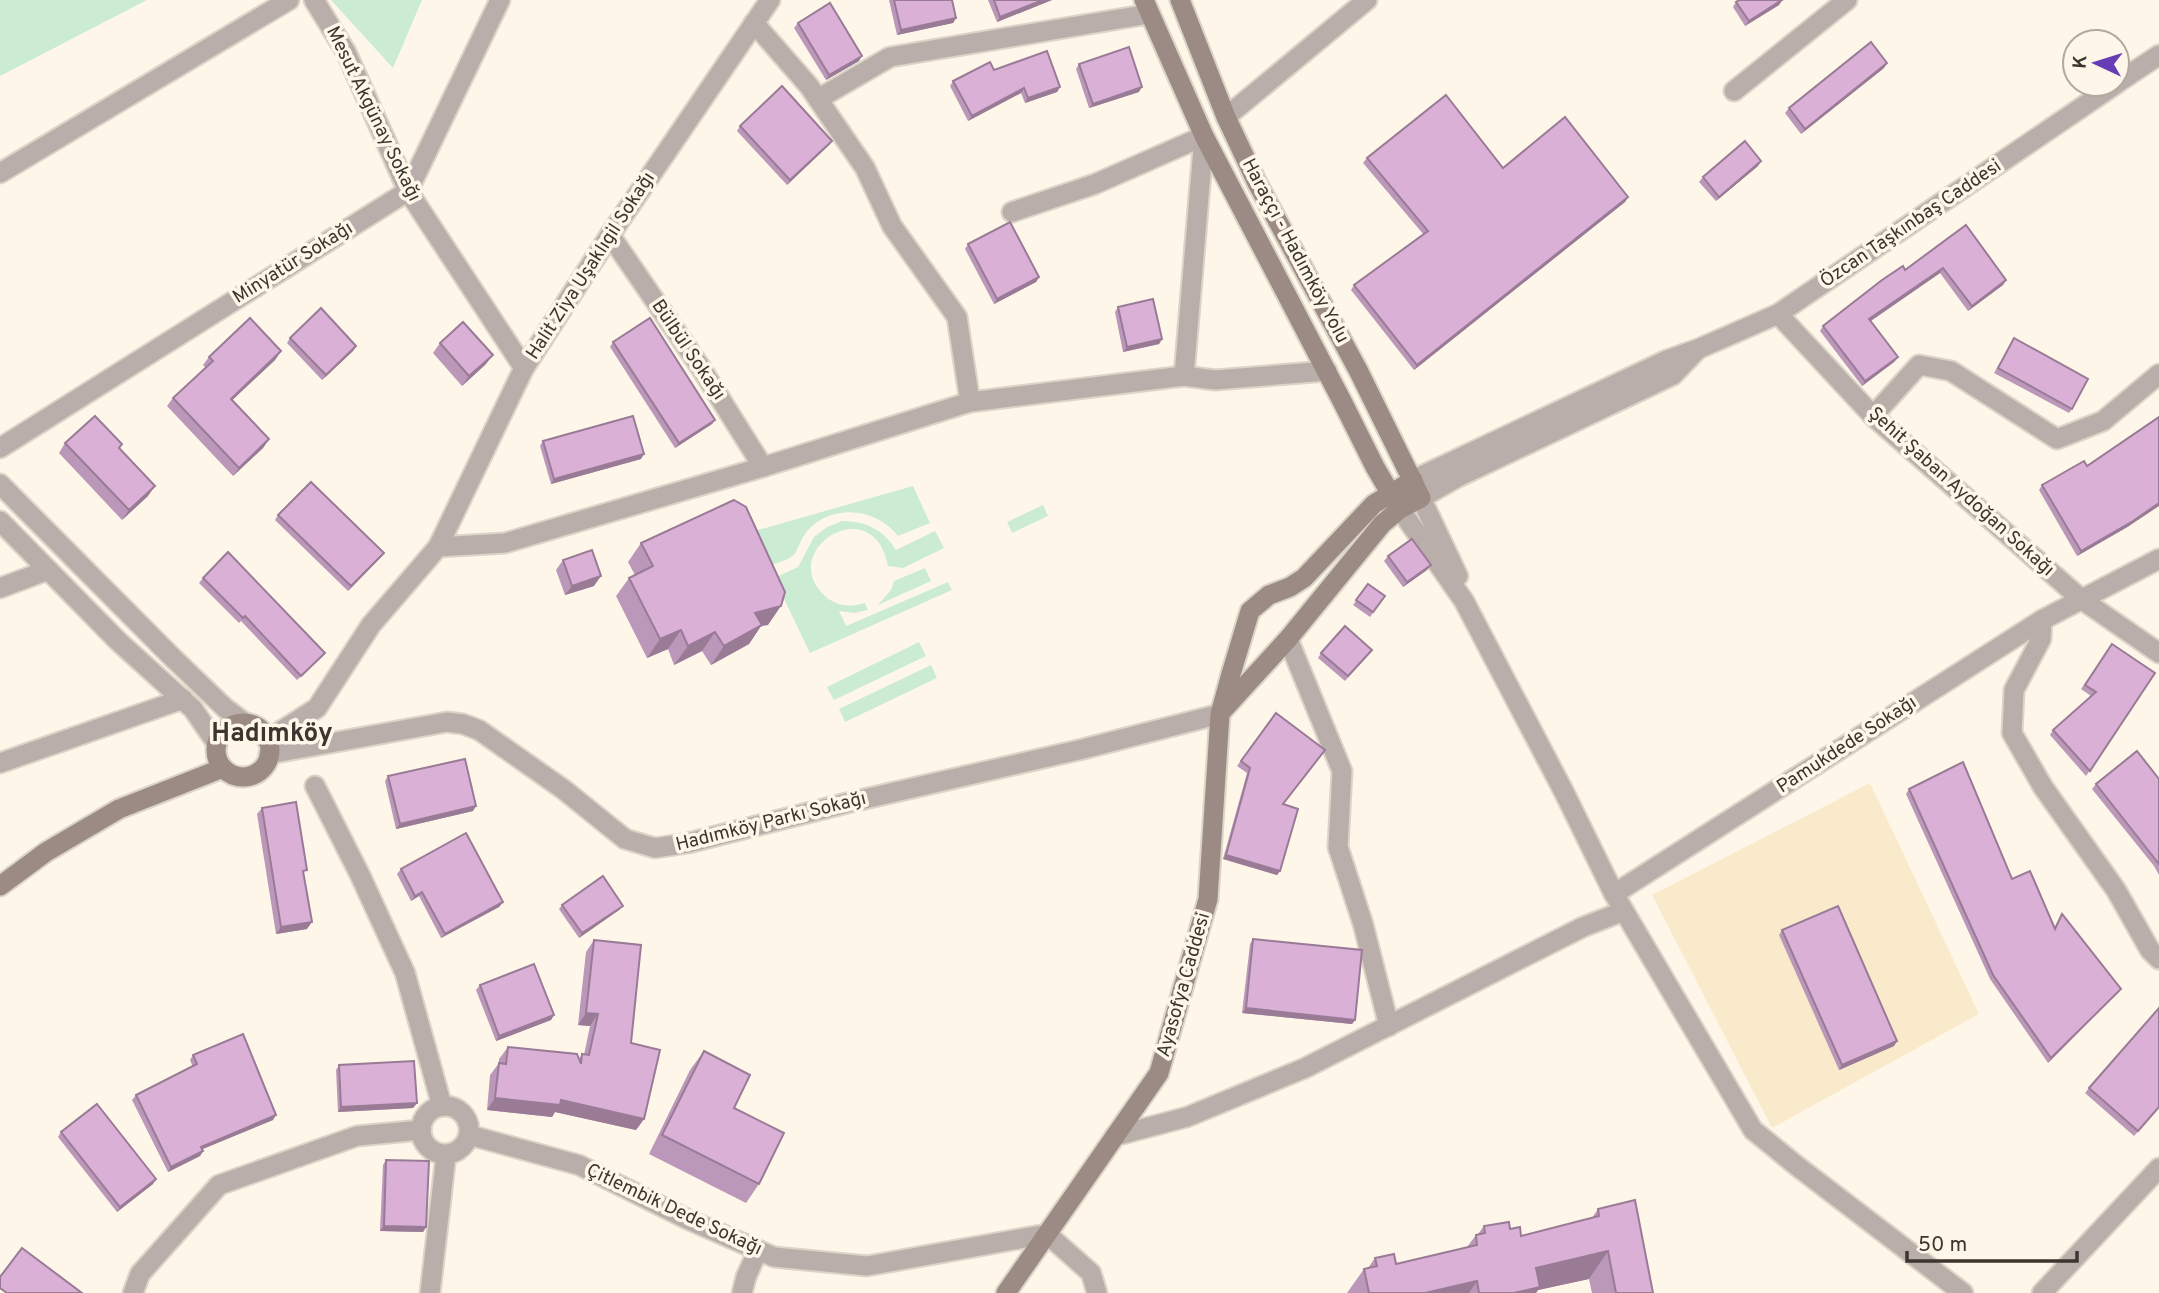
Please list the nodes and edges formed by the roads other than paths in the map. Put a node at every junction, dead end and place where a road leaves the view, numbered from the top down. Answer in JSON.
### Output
{"nodes":[{"id":1,"x":289,"y":0,"type":"edge"},
{"id":2,"x":314,"y":0,"type":"edge"},
{"id":3,"x":500,"y":0,"type":"edge"},
{"id":4,"x":770,"y":0,"type":"edge"},
{"id":5,"x":1180,"y":0,"type":"edge"},
{"id":6,"x":1367,"y":0,"type":"edge"},
{"id":7,"x":1847,"y":0,"type":"edge"},
{"id":8,"x":1147,"y":7,"type":"edge"},
{"id":9,"x":754,"y":23,"type":"junction"},
{"id":10,"x":2159,"y":55,"type":"edge"},
{"id":11,"x":2131,"y":73,"type":"edge"},
{"id":12,"x":1734,"y":91,"type":"dead end"},
{"id":13,"x":2094,"y":98,"type":"edge"},
{"id":14,"x":818,"y":99,"type":"junction"},
{"id":15,"x":1226,"y":117,"type":"junction"},
{"id":16,"x":1204,"y":136,"type":"junction"},
{"id":17,"x":0,"y":173,"type":"edge"},
{"id":18,"x":408,"y":191,"type":"junction"},
{"id":19,"x":1012,"y":212,"type":"dead end"},
{"id":20,"x":610,"y":235,"type":"junction"},
{"id":21,"x":1778,"y":314,"type":"junction"},
{"id":22,"x":1698,"y":349,"type":"junction"},
{"id":23,"x":524,"y":368,"type":"junction"},
{"id":24,"x":1327,"y":371,"type":"junction"},
{"id":25,"x":2159,"y":374,"type":"edge"},
{"id":26,"x":1184,"y":376,"type":"junction"},
{"id":27,"x":970,"y":402,"type":"junction"},
{"id":28,"x":1873,"y":416,"type":"junction"},
{"id":29,"x":0,"y":448,"type":"edge"},
{"id":30,"x":763,"y":467,"type":"junction"},
{"id":31,"x":1413,"y":480,"type":"junction"},
{"id":32,"x":0,"y":484,"type":"edge"},
{"id":33,"x":1421,"y":498,"type":"junction"},
{"id":34,"x":1395,"y":501,"type":"junction"},
{"id":35,"x":0,"y":522,"type":"edge"},
{"id":36,"x":438,"y":547,"type":"junction"},
{"id":37,"x":2159,"y":558,"type":"edge"},
{"id":38,"x":48,"y":570,"type":"junction"},
{"id":39,"x":0,"y":587,"type":"edge"},
{"id":40,"x":2081,"y":599,"type":"junction"},
{"id":41,"x":1464,"y":601,"type":"junction"},
{"id":42,"x":2042,"y":620,"type":"junction"},
{"id":43,"x":1288,"y":639,"type":"junction"},
{"id":44,"x":2159,"y":653,"type":"edge"},
{"id":45,"x":183,"y":699,"type":"junction"},
{"id":46,"x":1220,"y":714,"type":"junction"},
{"id":47,"x":245,"y":723,"type":"junction"},
{"id":48,"x":217,"y":744,"type":"junction"},
{"id":49,"x":268,"y":747,"type":"junction"},
{"id":50,"x":0,"y":763,"type":"edge"},
{"id":51,"x":223,"y":768,"type":"junction"},
{"id":52,"x":315,"y":786,"type":"dead end"},
{"id":53,"x":0,"y":886,"type":"edge"},
{"id":54,"x":1614,"y":894,"type":"junction"},
{"id":55,"x":1624,"y":911,"type":"junction"},
{"id":56,"x":2159,"y":959,"type":"edge"},
{"id":57,"x":1389,"y":1026,"type":"junction"},
{"id":58,"x":442,"y":1106,"type":"junction"},
{"id":59,"x":421,"y":1130,"type":"junction"},
{"id":60,"x":469,"y":1135,"type":"junction"},
{"id":61,"x":1115,"y":1136,"type":"junction"},
{"id":62,"x":446,"y":1155,"type":"junction"},
{"id":63,"x":2159,"y":1168,"type":"edge"},
{"id":64,"x":1047,"y":1234,"type":"junction"},
{"id":65,"x":758,"y":1250,"type":"junction"},
{"id":66,"x":133,"y":1293,"type":"edge"},
{"id":67,"x":430,"y":1293,"type":"edge"},
{"id":68,"x":742,"y":1293,"type":"edge"},
{"id":69,"x":1006,"y":1293,"type":"edge"},
{"id":70,"x":1097,"y":1293,"type":"edge"},
{"id":71,"x":1963,"y":1293,"type":"edge"},
{"id":72,"x":2042,"y":1293,"type":"edge"}],
"edges":[{"from":1,"to":17,"type":"street"},
{"from":2,"to":18,"type":"street","name":"Mesut Akgünay Sokağı"},
{"from":3,"to":18,"type":"street"},
{"from":4,"to":9,"type":"street","name":"Halit Ziya Uşaklıgil Sokağı"},
{"from":5,"to":15,"type":"main road","name":"Haraççı - Hadımköy Yolu"},
{"from":6,"to":15,"type":"street"},
{"from":7,"to":12,"type":"street"},
{"from":8,"to":14,"type":"street"},
{"from":8,"to":16,"type":"main road"},
{"from":9,"to":14,"type":"street"},
{"from":9,"to":20,"type":"street","name":"Halit Ziya Uşaklıgil Sokağı"},
{"from":10,"to":11,"type":"street","name":"Özcan Taşkınbaş Caddesi"},
{"from":13,"to":21,"type":"street","name":"Özcan Taşkınbaş Caddesi"},
{"from":14,"to":27,"type":"street"},
{"from":15,"to":16,"type":"main road"},
{"from":15,"to":31,"type":"main road","name":"Haraççı - Hadımköy Yolu"},
{"from":16,"to":19,"type":"street"},
{"from":16,"to":24,"type":"main road"},
{"from":16,"to":26,"type":"street"},
{"from":18,"to":23,"type":"street","name":"Mesut Akgünay Sokağı"},
{"from":18,"to":29,"type":"street","name":"Minyatür Sokağı"},
{"from":20,"to":23,"type":"street","name":"Halit Ziya Uşaklıgil Sokağı"},
{"from":20,"to":30,"type":"street","name":"Bülbül Sokağı"},
{"from":21,"to":22,"type":"street","name":"Özcan Taşkınbaş Caddesi"},
{"from":21,"to":28,"type":"street","name":"Şehit Şaban Aydoğan Sokağı"},
{"from":22,"to":31,"type":"street","name":"Özcan Taşkınbaş Caddesi"},
{"from":22,"to":33,"type":"street","name":"Özcan Taşkınbaş Caddesi"},
{"from":23,"to":36,"type":"street","name":"Halit Ziya Uşaklıgil Sokağı"},
{"from":24,"to":26,"type":"street"},
{"from":24,"to":34,"type":"main road"},
{"from":25,"to":28,"type":"street"},
{"from":26,"to":27,"type":"street"},
{"from":27,"to":30,"type":"street"},
{"from":28,"to":40,"type":"street","name":"Şehit Şaban Aydoğan Sokağı"},
{"from":30,"to":36,"type":"street"},
{"from":31,"to":33,"type":"main road","name":"Haraççı - Hadımköy Yolu"},
{"from":31,"to":34,"type":"main road"},
{"from":32,"to":47,"type":"street"},
{"from":33,"to":34,"type":"main road"},
{"from":33,"to":41,"type":"street"},
{"from":34,"to":41,"type":"street"},
{"from":34,"to":43,"type":"main road"},
{"from":34,"to":46,"type":"main road","name":"Ayasofya Caddesi"},
{"from":35,"to":38,"type":"street"},
{"from":36,"to":49,"type":"street","name":"Halit Ziya Uşaklıgil Sokağı"},
{"from":37,"to":40,"type":"street","name":"Pamukdede Sokağı"},
{"from":38,"to":39,"type":"street"},
{"from":38,"to":45,"type":"street"},
{"from":40,"to":42,"type":"street","name":"Pamukdede Sokağı"},
{"from":40,"to":44,"type":"street","name":"Şehit Şaban Aydoğan Sokağı"},
{"from":41,"to":54,"type":"street"},
{"from":42,"to":54,"type":"street","name":"Pamukdede Sokağı"},
{"from":42,"to":56,"type":"street"},
{"from":43,"to":46,"type":"main road"},
{"from":43,"to":57,"type":"street"},
{"from":45,"to":48,"type":"street"},
{"from":45,"to":50,"type":"street"},
{"from":46,"to":49,"type":"street","name":"Hadımköy Parkı Sokağı"},
{"from":46,"to":61,"type":"main road","name":"Ayasofya Caddesi"},
{"from":47,"to":48,"type":"main road"},
{"from":47,"to":49,"type":"main road"},
{"from":48,"to":51,"type":"main road"},
{"from":49,"to":51,"type":"main road"},
{"from":51,"to":53,"type":"main road"},
{"from":52,"to":58,"type":"street"},
{"from":54,"to":55,"type":"street"},
{"from":55,"to":57,"type":"street"},
{"from":55,"to":71,"type":"street"},
{"from":57,"to":61,"type":"street"},
{"from":58,"to":59,"type":"street"},
{"from":58,"to":60,"type":"street"},
{"from":59,"to":62,"type":"street"},
{"from":59,"to":66,"type":"street"},
{"from":60,"to":62,"type":"street"},
{"from":60,"to":65,"type":"street","name":"Çitlembik Dede Sokağı"},
{"from":61,"to":64,"type":"main road","name":"Ayasofya Caddesi"},
{"from":62,"to":67,"type":"street"},
{"from":63,"to":72,"type":"street"},
{"from":64,"to":65,"type":"street","name":"Çitlembik Dede Sokağı"},
{"from":64,"to":69,"type":"main road","name":"Ayasofya Caddesi"},
{"from":64,"to":70,"type":"street"},
{"from":65,"to":68,"type":"street"}]}
